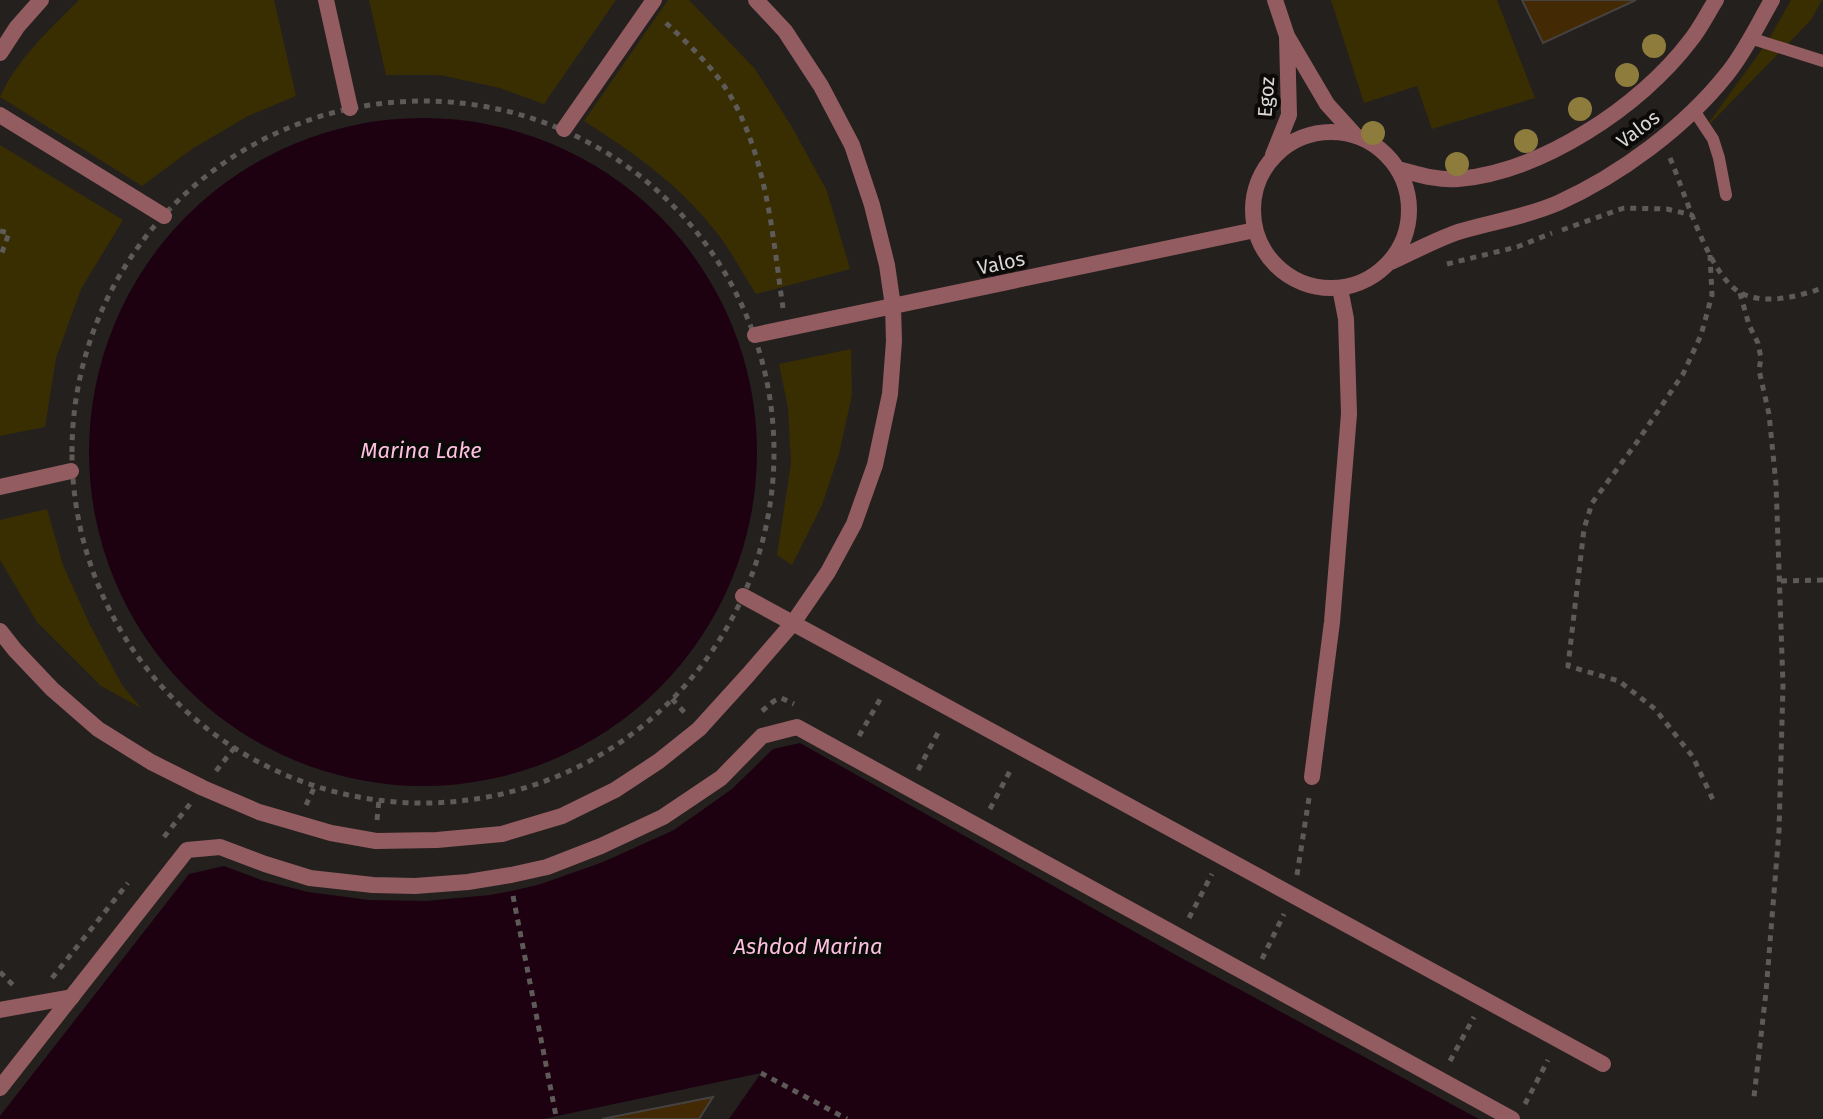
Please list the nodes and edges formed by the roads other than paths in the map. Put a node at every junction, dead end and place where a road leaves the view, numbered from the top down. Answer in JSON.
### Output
{"nodes":[{"id":1,"x":41,"y":0,"type":"edge"},
{"id":2,"x":326,"y":0,"type":"edge"},
{"id":3,"x":756,"y":0,"type":"edge"},
{"id":4,"x":1275,"y":0,"type":"edge"},
{"id":5,"x":1716,"y":0,"type":"edge"},
{"id":6,"x":1772,"y":0,"type":"edge"},
{"id":7,"x":651,"y":4,"type":"edge"},
{"id":8,"x":1287,"y":36,"type":"junction"},
{"id":9,"x":1750,"y":38,"type":"junction"},
{"id":10,"x":0,"y":53,"type":"edge"},
{"id":11,"x":1823,"y":61,"type":"edge"},
{"id":12,"x":350,"y":108,"type":"road end"},
{"id":13,"x":1693,"y":109,"type":"junction"},
{"id":14,"x":0,"y":115,"type":"edge"},
{"id":15,"x":564,"y":129,"type":"road end"},
{"id":16,"x":1356,"y":136,"type":"junction"},
{"id":17,"x":1272,"y":158,"type":"junction"},
{"id":18,"x":1398,"y":169,"type":"junction"},
{"id":19,"x":1726,"y":195,"type":"dead end"},
{"id":20,"x":164,"y":216,"type":"road end"},
{"id":21,"x":1255,"y":230,"type":"junction"},
{"id":22,"x":1390,"y":263,"type":"junction"},
{"id":23,"x":1340,"y":288,"type":"junction"},
{"id":24,"x":893,"y":306,"type":"junction"},
{"id":25,"x":755,"y":335,"type":"road end"},
{"id":26,"x":71,"y":471,"type":"road end"},
{"id":27,"x":0,"y":487,"type":"edge"},
{"id":28,"x":743,"y":596,"type":"road end"},
{"id":29,"x":793,"y":623,"type":"junction"},
{"id":30,"x":0,"y":631,"type":"edge"},
{"id":31,"x":1312,"y":777,"type":"road end"},
{"id":32,"x":72,"y":997,"type":"junction"},
{"id":33,"x":0,"y":1010,"type":"edge"},
{"id":34,"x":1603,"y":1064,"type":"dead end"},
{"id":35,"x":0,"y":1088,"type":"edge"},
{"id":36,"x":1512,"y":1119,"type":"edge"}],
"edges":[{"from":1,"to":10,"type":"street"},
{"from":2,"to":12,"type":"street"},
{"from":3,"to":24,"type":"street"},
{"from":4,"to":8,"type":"street","name":"Egoz"},
{"from":5,"to":18,"type":"street","name":"Valos"},
{"from":6,"to":9,"type":"street","name":"Valos"},
{"from":7,"to":15,"type":"street"},
{"from":8,"to":16,"type":"street","name":"Egoz"},
{"from":8,"to":17,"type":"street","name":"Egoz"},
{"from":9,"to":11,"type":"lane"},
{"from":9,"to":13,"type":"street","name":"Valos"},
{"from":13,"to":19,"type":"lane"},
{"from":13,"to":22,"type":"street","name":"Valos"},
{"from":14,"to":20,"type":"street"},
{"from":16,"to":17,"type":"street"},
{"from":16,"to":18,"type":"street"},
{"from":17,"to":21,"type":"street"},
{"from":18,"to":22,"type":"street"},
{"from":21,"to":23,"type":"street"},
{"from":21,"to":24,"type":"street","name":"Valos"},
{"from":22,"to":23,"type":"street"},
{"from":23,"to":31,"type":"street"},
{"from":24,"to":25,"type":"street","name":"Valos"},
{"from":24,"to":29,"type":"street"},
{"from":26,"to":27,"type":"street"},
{"from":28,"to":29,"type":"street"},
{"from":29,"to":30,"type":"street"},
{"from":29,"to":34,"type":"street"},
{"from":32,"to":33,"type":"street"},
{"from":32,"to":35,"type":"street"},
{"from":32,"to":36,"type":"street"}]}
